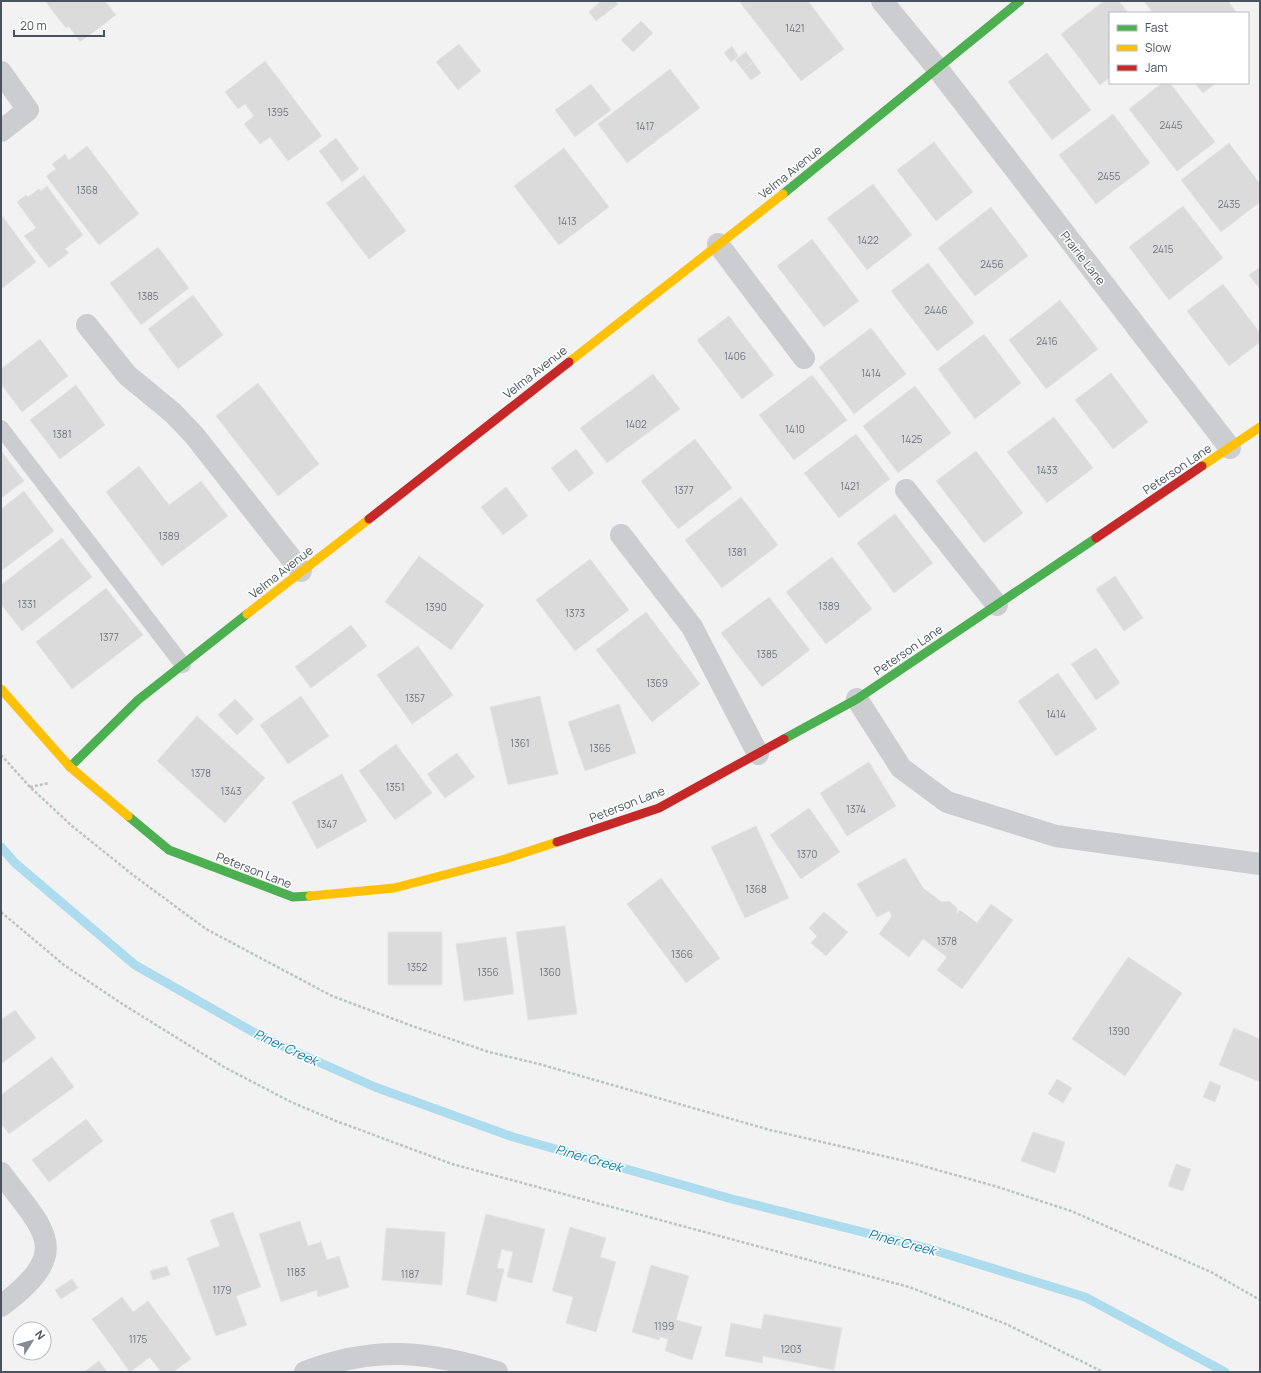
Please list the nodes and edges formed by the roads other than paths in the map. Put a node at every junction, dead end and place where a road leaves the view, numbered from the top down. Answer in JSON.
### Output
{"nodes":[{"id":1,"x":882,"y":1,"type":"edge"},
{"id":2,"x":1020,"y":1,"type":"edge"},
{"id":3,"x":937,"y":68,"type":"junction"},
{"id":4,"x":1,"y":72,"type":"edge"},
{"id":5,"x":1,"y":132,"type":"edge"},
{"id":6,"x":718,"y":244,"type":"junction"},
{"id":7,"x":87,"y":325,"type":"dead end"},
{"id":8,"x":804,"y":358,"type":"dead end"},
{"id":9,"x":1260,"y":427,"type":"edge"},
{"id":10,"x":1,"y":428,"type":"edge"},
{"id":11,"x":1230,"y":448,"type":"junction"},
{"id":12,"x":906,"y":490,"type":"dead end"},
{"id":13,"x":622,"y":535,"type":"dead end"},
{"id":14,"x":301,"y":572,"type":"junction"},
{"id":15,"x":996,"y":605,"type":"junction"},
{"id":16,"x":183,"y":665,"type":"junction"},
{"id":17,"x":1,"y":689,"type":"edge"},
{"id":18,"x":857,"y":699,"type":"junction"},
{"id":19,"x":758,"y":754,"type":"junction"},
{"id":20,"x":70,"y":767,"type":"junction"},
{"id":21,"x":1260,"y":864,"type":"edge"},
{"id":22,"x":1,"y":1174,"type":"edge"},
{"id":23,"x":1,"y":1306,"type":"edge"},
{"id":24,"x":305,"y":1372,"type":"edge"},
{"id":25,"x":497,"y":1372,"type":"edge"}],
"edges":[{"from":1,"to":3,"type":"street","name":"Prairie Lane"},
{"from":2,"to":3,"type":"street","name":"Velma Avenue"},
{"from":3,"to":6,"type":"street","name":"Velma Avenue"},
{"from":3,"to":11,"type":"street","name":"Prairie Lane"},
{"from":4,"to":5,"type":"street"},
{"from":6,"to":8,"type":"street"},
{"from":6,"to":14,"type":"street","name":"Velma Avenue"},
{"from":7,"to":14,"type":"street"},
{"from":9,"to":11,"type":"street","name":"Peterson Lane"},
{"from":10,"to":16,"type":"lane"},
{"from":11,"to":15,"type":"street","name":"Peterson Lane"},
{"from":12,"to":15,"type":"street"},
{"from":13,"to":19,"type":"street"},
{"from":14,"to":16,"type":"street","name":"Velma Avenue"},
{"from":15,"to":18,"type":"street","name":"Peterson Lane"},
{"from":16,"to":20,"type":"street","name":"Velma Avenue"},
{"from":17,"to":20,"type":"street","name":"Peterson Lane"},
{"from":18,"to":19,"type":"street","name":"Peterson Lane"},
{"from":18,"to":21,"type":"street"},
{"from":19,"to":20,"type":"street","name":"Peterson Lane"},
{"from":22,"to":23,"type":"street"},
{"from":24,"to":25,"type":"street"}]}
